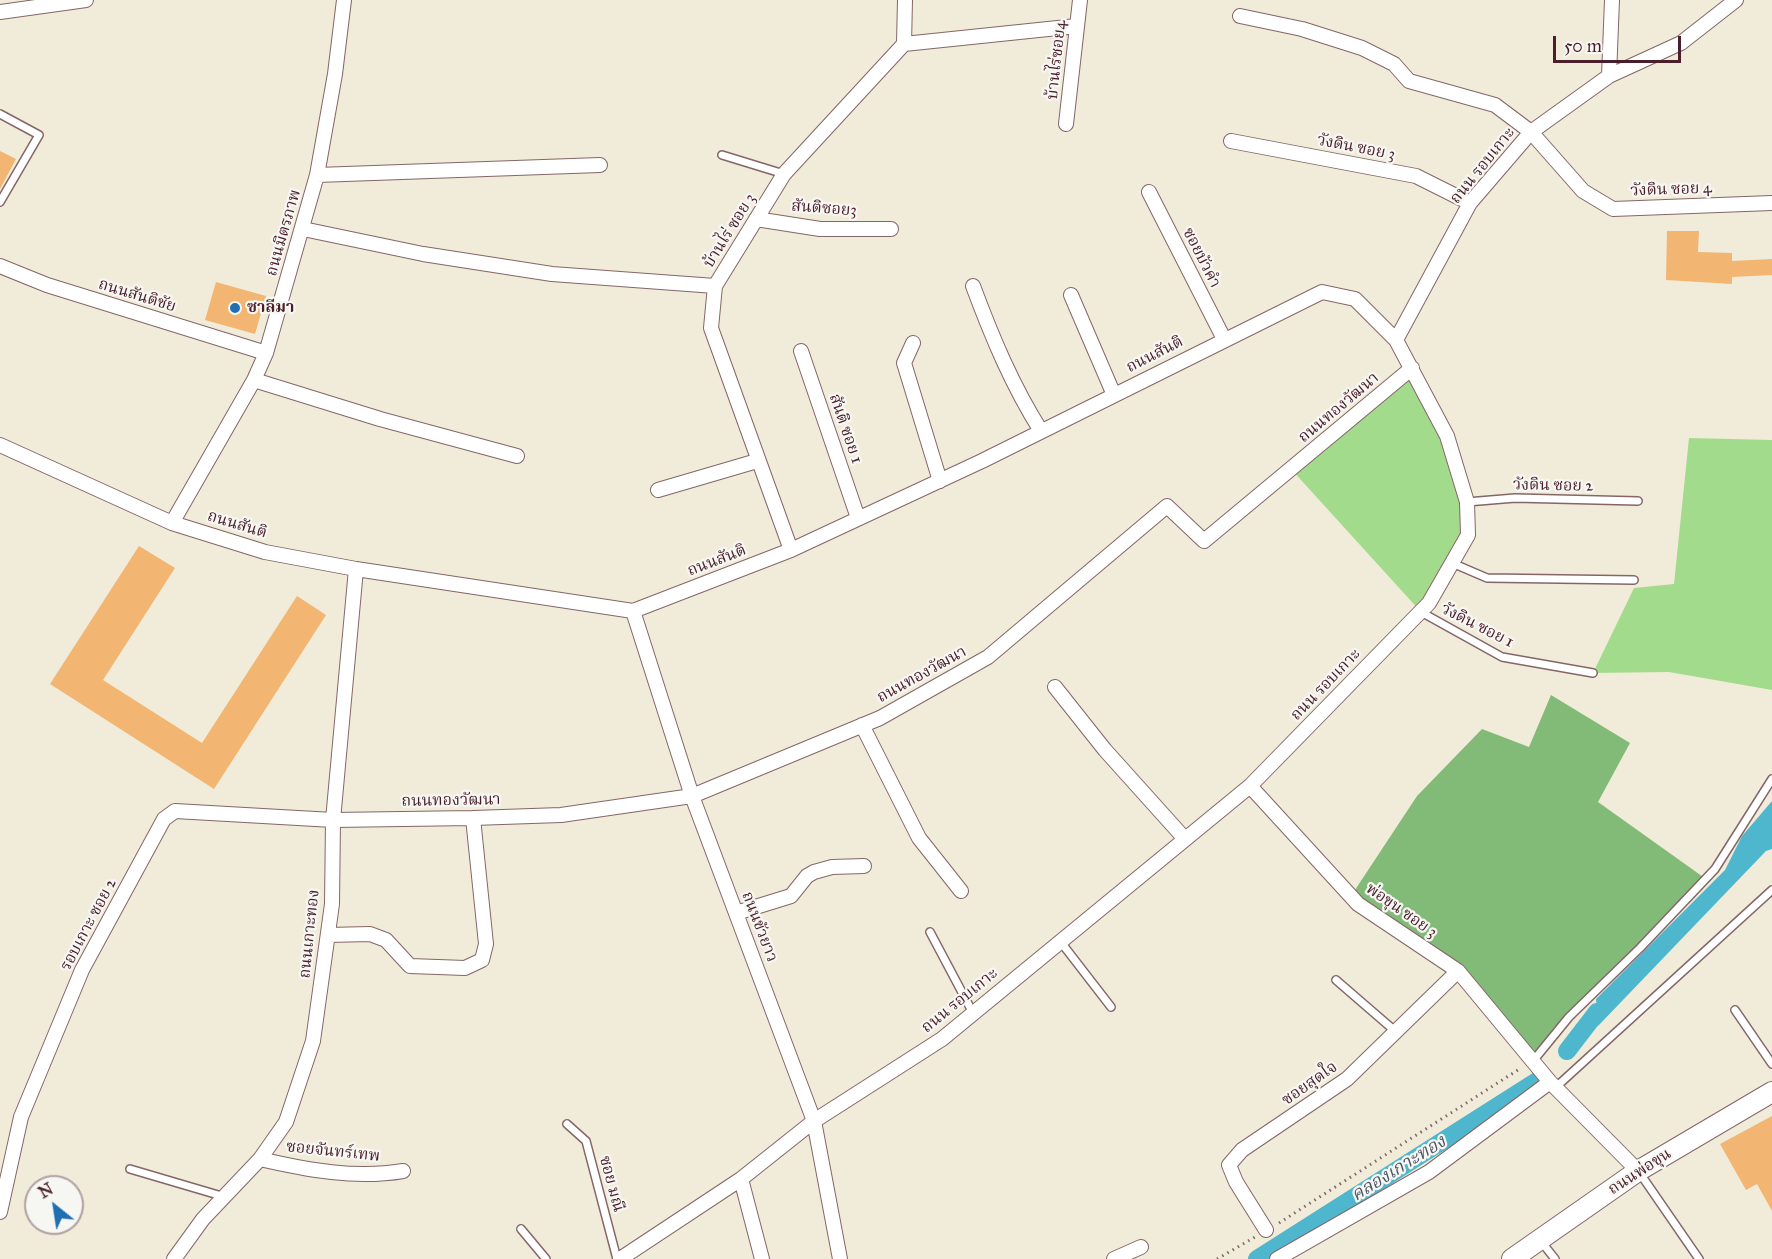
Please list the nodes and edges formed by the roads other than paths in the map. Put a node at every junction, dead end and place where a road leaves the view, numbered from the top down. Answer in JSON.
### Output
{"nodes":[{"id":1,"x":86,"y":0,"type":"edge"},
{"id":2,"x":344,"y":0,"type":"edge"},
{"id":3,"x":905,"y":0,"type":"edge"},
{"id":4,"x":1080,"y":0,"type":"edge"},
{"id":5,"x":1612,"y":0,"type":"edge"},
{"id":6,"x":1736,"y":0,"type":"edge"},
{"id":7,"x":0,"y":12,"type":"edge"},
{"id":8,"x":1240,"y":16,"type":"dead end"},
{"id":9,"x":1077,"y":26,"type":"junction"},
{"id":10,"x":904,"y":44,"type":"junction"},
{"id":11,"x":1609,"y":76,"type":"junction"},
{"id":12,"x":0,"y":114,"type":"edge"},
{"id":13,"x":1066,"y":124,"type":"dead end"},
{"id":14,"x":1531,"y":132,"type":"junction"},
{"id":15,"x":1231,"y":141,"type":"dead end"},
{"id":16,"x":722,"y":155,"type":"dead end"},
{"id":17,"x":600,"y":165,"type":"dead end"},
{"id":18,"x":784,"y":174,"type":"junction"},
{"id":19,"x":317,"y":175,"type":"junction"},
{"id":20,"x":1149,"y":192,"type":"dead end"},
{"id":21,"x":0,"y":202,"type":"edge"},
{"id":22,"x":1470,"y":203,"type":"junction"},
{"id":23,"x":1772,"y":203,"type":"edge"},
{"id":24,"x":756,"y":219,"type":"junction"},
{"id":25,"x":303,"y":229,"type":"junction"},
{"id":26,"x":891,"y":229,"type":"dead end"},
{"id":27,"x":0,"y":266,"type":"edge"},
{"id":28,"x":715,"y":286,"type":"junction"},
{"id":29,"x":972,"y":286,"type":"dead end"},
{"id":30,"x":1071,"y":294,"type":"dead end"},
{"id":31,"x":1224,"y":339,"type":"junction"},
{"id":32,"x":1396,"y":340,"type":"junction"},
{"id":33,"x":913,"y":343,"type":"dead end"},
{"id":34,"x":801,"y":351,"type":"dead end"},
{"id":35,"x":266,"y":354,"type":"junction"},
{"id":36,"x":1412,"y":368,"type":"junction"},
{"id":37,"x":254,"y":380,"type":"junction"},
{"id":38,"x":1114,"y":395,"type":"junction"},
{"id":39,"x":1041,"y":431,"type":"junction"},
{"id":40,"x":0,"y":445,"type":"edge"},
{"id":41,"x":518,"y":456,"type":"dead end"},
{"id":42,"x":757,"y":461,"type":"junction"},
{"id":43,"x":940,"y":481,"type":"junction"},
{"id":44,"x":658,"y":490,"type":"dead end"},
{"id":45,"x":1638,"y":501,"type":"dead end"},
{"id":46,"x":1467,"y":502,"type":"junction"},
{"id":47,"x":858,"y":518,"type":"junction"},
{"id":48,"x":172,"y":523,"type":"junction"},
{"id":49,"x":791,"y":550,"type":"junction"},
{"id":50,"x":1452,"y":563,"type":"junction"},
{"id":51,"x":356,"y":569,"type":"junction"},
{"id":52,"x":1634,"y":580,"type":"dead end"},
{"id":53,"x":633,"y":611,"type":"junction"},
{"id":54,"x":1421,"y":612,"type":"junction"},
{"id":55,"x":1593,"y":673,"type":"dead end"},
{"id":56,"x":1055,"y":687,"type":"dead end"},
{"id":57,"x":862,"y":725,"type":"junction"},
{"id":58,"x":1772,"y":779,"type":"edge"},
{"id":59,"x":1250,"y":786,"type":"junction"},
{"id":60,"x":692,"y":796,"type":"junction"},
{"id":61,"x":472,"y":818,"type":"junction"},
{"id":62,"x":333,"y":820,"type":"junction"},
{"id":63,"x":1185,"y":839,"type":"junction"},
{"id":64,"x":864,"y":866,"type":"dead end"},
{"id":65,"x":1772,"y":890,"type":"edge"},
{"id":66,"x":961,"y":891,"type":"dead end"},
{"id":67,"x":736,"y":913,"type":"junction"},
{"id":68,"x":930,"y":932,"type":"dead end"},
{"id":69,"x":328,"y":935,"type":"junction"},
{"id":70,"x":1060,"y":941,"type":"junction"},
{"id":71,"x":1458,"y":971,"type":"junction"},
{"id":72,"x":1336,"y":980,"type":"dead end"},
{"id":73,"x":1112,"y":1007,"type":"dead end"},
{"id":74,"x":1736,"y":1010,"type":"dead end"},
{"id":75,"x":973,"y":1013,"type":"junction"},
{"id":76,"x":1395,"y":1031,"type":"junction"},
{"id":77,"x":1533,"y":1060,"type":"junction"},
{"id":78,"x":1772,"y":1064,"type":"edge"},
{"id":79,"x":1553,"y":1084,"type":"junction"},
{"id":80,"x":1772,"y":1092,"type":"edge"},
{"id":81,"x":814,"y":1121,"type":"junction"},
{"id":82,"x":567,"y":1124,"type":"dead end"},
{"id":83,"x":260,"y":1159,"type":"junction"},
{"id":84,"x":130,"y":1169,"type":"dead end"},
{"id":85,"x":403,"y":1171,"type":"dead end"},
{"id":86,"x":1638,"y":1171,"type":"junction"},
{"id":87,"x":741,"y":1179,"type":"junction"},
{"id":88,"x":225,"y":1197,"type":"junction"},
{"id":89,"x":0,"y":1212,"type":"edge"},
{"id":90,"x":521,"y":1229,"type":"dead end"},
{"id":91,"x":1266,"y":1230,"type":"road end"},
{"id":92,"x":1540,"y":1240,"type":"junction"},
{"id":93,"x":1141,"y":1248,"type":"dead end"},
{"id":94,"x":1281,"y":1258,"type":"edge"},
{"id":95,"x":1516,"y":1258,"type":"edge"},
{"id":96,"x":174,"y":1259,"type":"edge"},
{"id":97,"x":546,"y":1259,"type":"edge"},
{"id":98,"x":619,"y":1259,"type":"edge"},
{"id":99,"x":762,"y":1259,"type":"edge"},
{"id":100,"x":840,"y":1259,"type":"edge"},
{"id":101,"x":1114,"y":1259,"type":"edge"},
{"id":102,"x":1555,"y":1259,"type":"edge"},
{"id":103,"x":1699,"y":1259,"type":"edge"}],
"edges":[{"from":1,"to":7,"type":"street"},
{"from":2,"to":19,"type":"street","name":"ถนนมิตรภาพ"},
{"from":3,"to":10,"type":"street"},
{"from":4,"to":9,"type":"street","name":"บ้านไร่ซอย4"},
{"from":5,"to":11,"type":"street"},
{"from":6,"to":11,"type":"street","name":"ถนน รอบเกาะ"},
{"from":8,"to":14,"type":"street","name":"วังดิน ซอย 4"},
{"from":9,"to":10,"type":"street"},
{"from":9,"to":13,"type":"street","name":"บ้านไร่ซอย4"},
{"from":10,"to":18,"type":"street","name":"บ้านไร่ ซอย 3"},
{"from":11,"to":14,"type":"street","name":"ถนน รอบเกาะ"},
{"from":12,"to":21,"type":"lane"},
{"from":14,"to":22,"type":"street","name":"ถนน รอบเกาะ"},
{"from":14,"to":23,"type":"street","name":"วังดิน ซอย 4"},
{"from":15,"to":22,"type":"street","name":"วังดิน ซอย 3"},
{"from":16,"to":18,"type":"lane"},
{"from":17,"to":19,"type":"street"},
{"from":18,"to":24,"type":"street","name":"บ้านไร่ ซอย 3"},
{"from":19,"to":25,"type":"street","name":"ถนนมิตรภาพ"},
{"from":20,"to":31,"type":"street","name":"ซอยบัวคำ"},
{"from":22,"to":32,"type":"street","name":"ถนน รอบเกาะ"},
{"from":24,"to":26,"type":"street","name":"สันติซอย3"},
{"from":24,"to":28,"type":"street","name":"บ้านไร่ ซอย 3"},
{"from":25,"to":28,"type":"street"},
{"from":25,"to":35,"type":"street","name":"ถนนมิตรภาพ"},
{"from":27,"to":35,"type":"street","name":"ถนนสันติชัย"},
{"from":28,"to":42,"type":"street","name":"บ้านไร่ ซอย 3"},
{"from":29,"to":39,"type":"street"},
{"from":30,"to":38,"type":"street"},
{"from":31,"to":32,"type":"street","name":"ถนนสันติ"},
{"from":31,"to":38,"type":"street","name":"ถนนสันติ"},
{"from":32,"to":36,"type":"street","name":"ถนน รอบเกาะ"},
{"from":33,"to":43,"type":"street"},
{"from":34,"to":47,"type":"street","name":"สันติ ซอย 1"},
{"from":35,"to":37,"type":"street","name":"ถนนมิตรภาพ"},
{"from":36,"to":46,"type":"street","name":"ถนน รอบเกาะ"},
{"from":36,"to":57,"type":"street","name":"ถนนทองวัฒนา"},
{"from":37,"to":41,"type":"street"},
{"from":37,"to":48,"type":"street","name":"ถนนมิตรภาพ"},
{"from":38,"to":39,"type":"street","name":"ถนนสันติ"},
{"from":39,"to":43,"type":"street","name":"ถนนสันติ"},
{"from":40,"to":48,"type":"street","name":"ถนนสันติ"},
{"from":42,"to":44,"type":"street"},
{"from":42,"to":49,"type":"street","name":"บ้านไร่ ซอย 3"},
{"from":43,"to":47,"type":"street","name":"ถนนสันติ"},
{"from":45,"to":46,"type":"lane","name":"วังดิน ซอย 2"},
{"from":46,"to":50,"type":"street","name":"ถนน รอบเกาะ"},
{"from":47,"to":49,"type":"street","name":"ถนนสันติ"},
{"from":48,"to":51,"type":"street","name":"ถนนสันติ"},
{"from":49,"to":53,"type":"street","name":"ถนนสันติ"},
{"from":50,"to":52,"type":"lane"},
{"from":50,"to":54,"type":"street","name":"ถนน รอบเกาะ"},
{"from":51,"to":53,"type":"street","name":"ถนนสันติ"},
{"from":51,"to":62,"type":"street","name":"ถนนเกาะทอง"},
{"from":53,"to":60,"type":"street","name":"ถนนขัวยาว"},
{"from":54,"to":55,"type":"lane","name":"วังดิน ซอย 1"},
{"from":54,"to":59,"type":"street","name":"ถนน รอบเกาะ"},
{"from":56,"to":63,"type":"street"},
{"from":57,"to":60,"type":"street","name":"ถนนทองวัฒนา"},
{"from":57,"to":66,"type":"street"},
{"from":58,"to":77,"type":"lane"},
{"from":59,"to":63,"type":"street","name":"ถนน รอบเกาะ"},
{"from":59,"to":71,"type":"street","name":"พ่อขุน ซอย 3"},
{"from":60,"to":61,"type":"street","name":"ถนนทองวัฒนา"},
{"from":60,"to":67,"type":"street","name":"ถนนขัวยาว"},
{"from":61,"to":62,"type":"street","name":"ถนนทองวัฒนา"},
{"from":61,"to":69,"type":"street"},
{"from":62,"to":69,"type":"street","name":"ถนนเกาะทอง"},
{"from":62,"to":89,"type":"street","name":"รอบเกาะ ซอย 2"},
{"from":63,"to":70,"type":"street","name":"ถนน รอบเกาะ"},
{"from":64,"to":67,"type":"street"},
{"from":65,"to":79,"type":"lane"},
{"from":67,"to":81,"type":"street","name":"ถนนขัวยาว"},
{"from":68,"to":75,"type":"lane"},
{"from":69,"to":83,"type":"street","name":"ถนนเกาะทอง"},
{"from":70,"to":73,"type":"lane"},
{"from":70,"to":75,"type":"street","name":"ถนน รอบเกาะ"},
{"from":71,"to":76,"type":"street","name":"ซอยสุดใจ"},
{"from":71,"to":77,"type":"street","name":"พ่อขุน ซอย 3"},
{"from":72,"to":76,"type":"lane"},
{"from":74,"to":78,"type":"lane"},
{"from":75,"to":81,"type":"street","name":"ถนน รอบเกาะ"},
{"from":76,"to":91,"type":"street","name":"ซอยสุดใจ"},
{"from":77,"to":79,"type":"street","name":"พ่อขุน ซอย 3"},
{"from":79,"to":86,"type":"street"},
{"from":79,"to":94,"type":"street"},
{"from":80,"to":86,"type":"main road","name":"ถนนพ่อขุน"},
{"from":81,"to":87,"type":"street","name":"ถนน รอบเกาะ"},
{"from":81,"to":100,"type":"street","name":"ถนนขัวยาว"},
{"from":82,"to":98,"type":"lane","name":"ซอย มณี"},
{"from":83,"to":85,"type":"street","name":"ซอยจันทร์เทพ"},
{"from":83,"to":88,"type":"street","name":"ถนนเกาะทอง"},
{"from":84,"to":88,"type":"lane"},
{"from":86,"to":92,"type":"main road","name":"ถนนพ่อขุน"},
{"from":86,"to":103,"type":"lane"},
{"from":87,"to":98,"type":"street","name":"ถนน รอบเกาะ"},
{"from":87,"to":99,"type":"street"},
{"from":88,"to":96,"type":"street","name":"ถนนเกาะทอง"},
{"from":90,"to":97,"type":"lane"},
{"from":92,"to":95,"type":"main road","name":"ถนนพ่อขุน"},
{"from":92,"to":102,"type":"lane"},
{"from":93,"to":101,"type":"street"}]}
